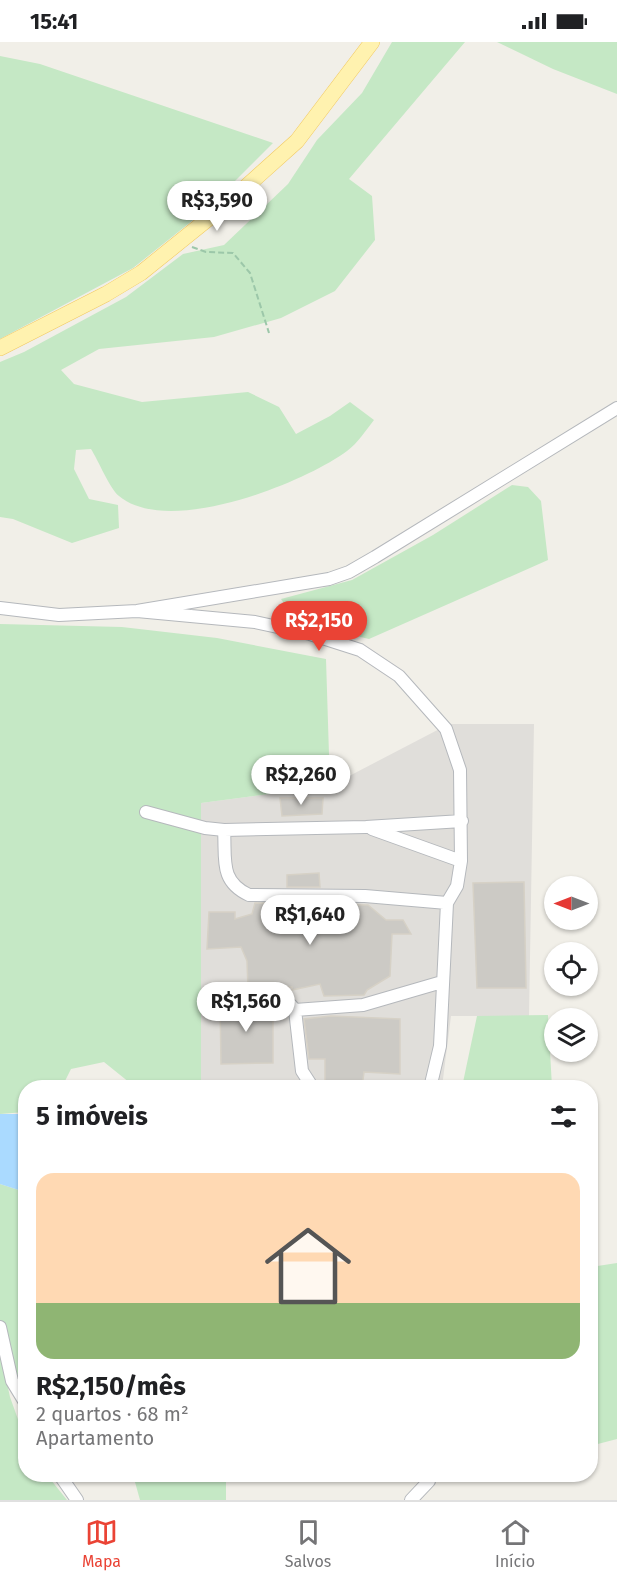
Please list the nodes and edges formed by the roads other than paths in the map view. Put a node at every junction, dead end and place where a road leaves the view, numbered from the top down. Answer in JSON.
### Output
{"nodes":[{"id":1,"x":372,"y":42,"type":"edge"},
{"id":2,"x":0,"y":348,"type":"edge"},
{"id":3,"x":617,"y":408,"type":"edge"},
{"id":4,"x":0,"y":608,"type":"edge"},
{"id":5,"x":137,"y":610,"type":"junction"},
{"id":6,"x":146,"y":812,"type":"dead end"},
{"id":7,"x":462,"y":821,"type":"junction"},
{"id":8,"x":366,"y":827,"type":"junction"},
{"id":9,"x":224,"y":830,"type":"junction"},
{"id":10,"x":461,"y":861,"type":"junction"},
{"id":11,"x":447,"y":903,"type":"junction"},
{"id":12,"x":442,"y":982,"type":"junction"},
{"id":13,"x":245,"y":997,"type":"dead end"},
{"id":14,"x":295,"y":1010,"type":"junction"},
{"id":15,"x":308,"y":1080,"type":"edge"},
{"id":16,"x":432,"y":1080,"type":"edge"},
{"id":17,"x":0,"y":1327,"type":"edge"},
{"id":18,"x":18,"y":1391,"type":"edge"},
{"id":19,"x":65,"y":1482,"type":"edge"},
{"id":20,"x":428,"y":1482,"type":"edge"},
{"id":21,"x":77,"y":1500,"type":"edge"},
{"id":22,"x":411,"y":1500,"type":"edge"}],
"edges":[{"from":1,"to":2,"type":"main road"},
{"from":3,"to":5,"type":"street"},
{"from":4,"to":5,"type":"street"},
{"from":5,"to":7,"type":"street"},
{"from":6,"to":9,"type":"street"},
{"from":7,"to":8,"type":"street"},
{"from":7,"to":10,"type":"street"},
{"from":8,"to":9,"type":"street"},
{"from":8,"to":10,"type":"street"},
{"from":9,"to":11,"type":"street"},
{"from":10,"to":11,"type":"street"},
{"from":11,"to":12,"type":"street"},
{"from":12,"to":14,"type":"street"},
{"from":12,"to":16,"type":"street"},
{"from":13,"to":14,"type":"street"},
{"from":14,"to":15,"type":"street"},
{"from":17,"to":18,"type":"street"},
{"from":19,"to":21,"type":"street"},
{"from":20,"to":22,"type":"street"}]}
